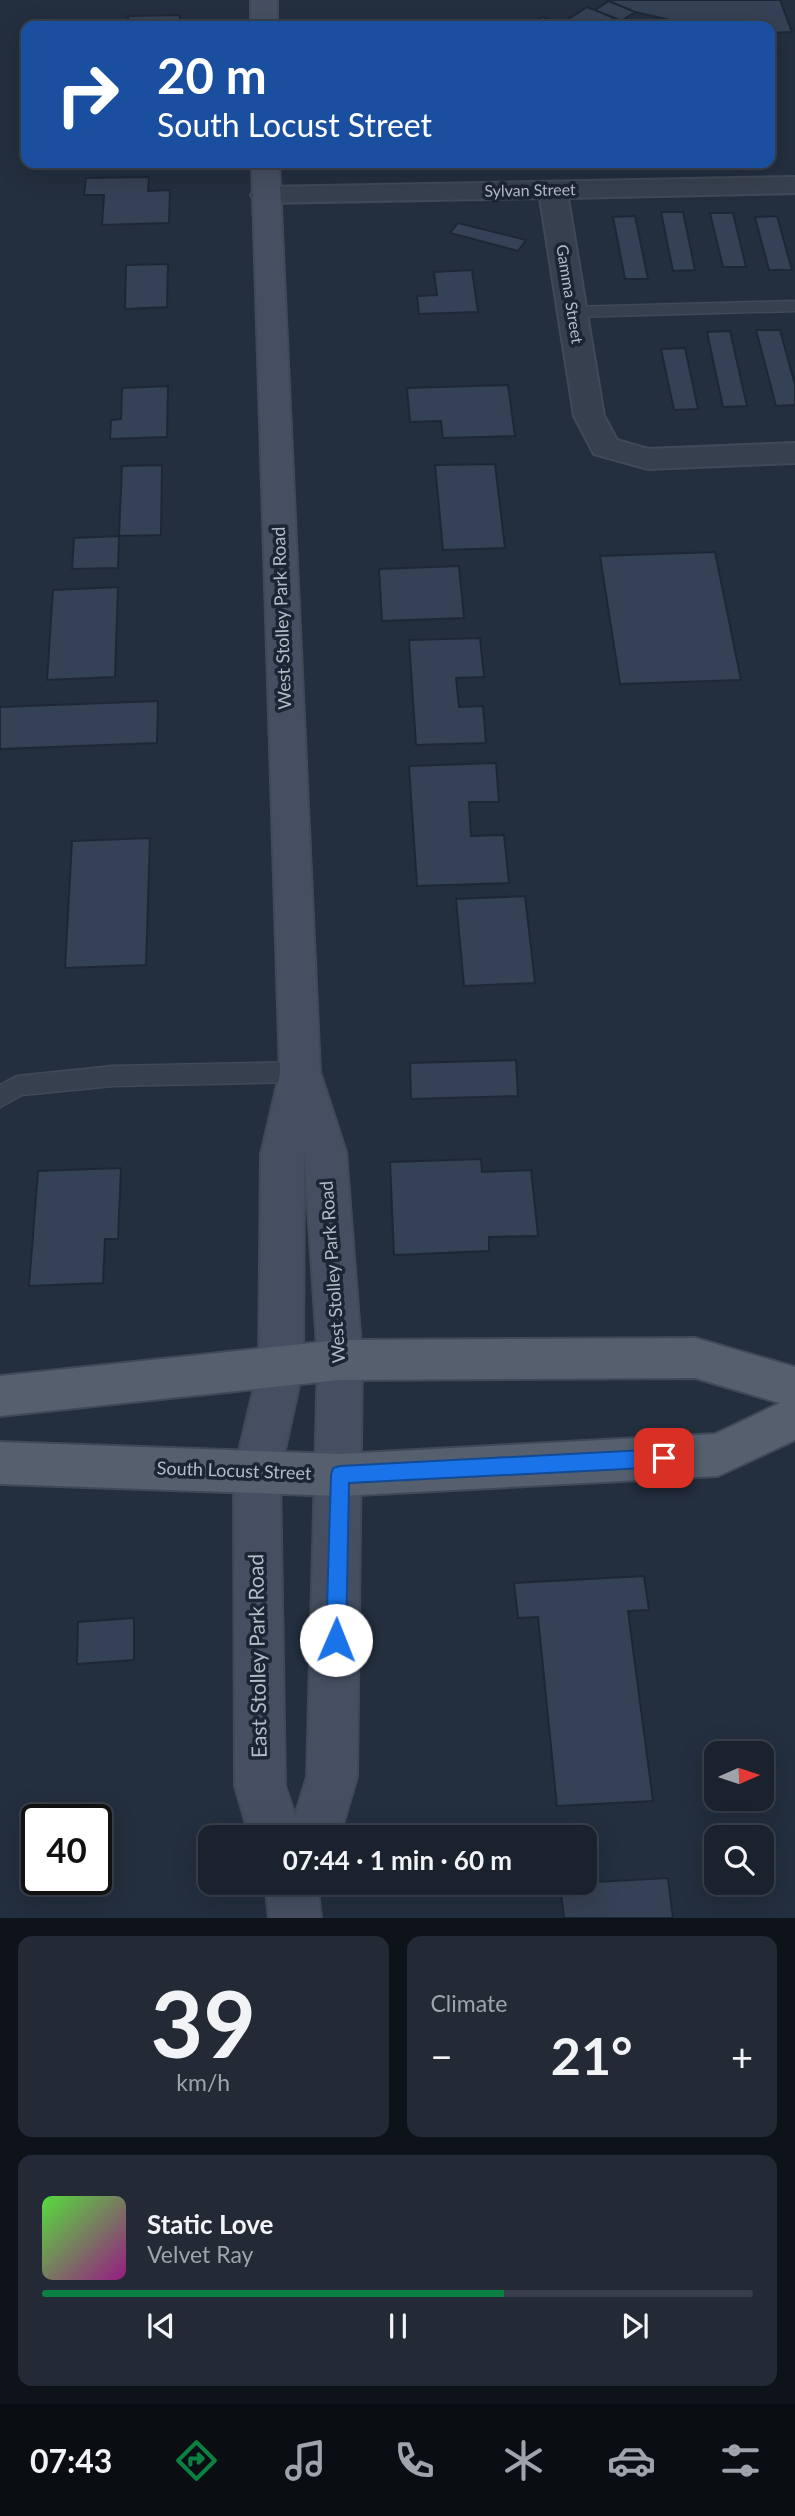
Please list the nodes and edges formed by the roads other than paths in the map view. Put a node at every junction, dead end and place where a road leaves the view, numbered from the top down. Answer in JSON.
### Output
{"nodes":[{"id":1,"x":264,"y":0,"type":"edge"},
{"id":2,"x":264,"y":21,"type":"edge"},
{"id":3,"x":265,"y":179,"type":"edge"},
{"id":4,"x":795,"y":184,"type":"edge"},
{"id":5,"x":553,"y":190,"type":"junction"},
{"id":6,"x":795,"y":306,"type":"edge"},
{"id":7,"x":573,"y":312,"type":"junction"},
{"id":8,"x":795,"y":453,"type":"edge"},
{"id":9,"x":300,"y":1072,"type":"junction"},
{"id":10,"x":0,"y":1097,"type":"edge"},
{"id":11,"x":341,"y":1360,"type":"junction"},
{"id":12,"x":281,"y":1367,"type":"junction"},
{"id":13,"x":795,"y":1387,"type":"edge"},
{"id":14,"x":0,"y":1395,"type":"edge"},
{"id":15,"x":795,"y":1418,"type":"edge"},
{"id":16,"x":0,"y":1463,"type":"edge"},
{"id":17,"x":257,"y":1472,"type":"junction"},
{"id":18,"x":340,"y":1475,"type":"junction"},
{"id":19,"x":272,"y":1825,"type":"edge"},
{"id":20,"x":317,"y":1825,"type":"edge"}],
"edges":[{"from":1,"to":2,"type":"main road"},
{"from":3,"to":5,"type":"street","name":"Sylvan Street"},
{"from":3,"to":9,"type":"main road","name":"West Stolley Park Road"},
{"from":4,"to":5,"type":"street","name":"Sylvan Street"},
{"from":5,"to":7,"type":"street","name":"Gamma Street"},
{"from":6,"to":7,"type":"lane"},
{"from":7,"to":8,"type":"street","name":"Gamma Street"},
{"from":9,"to":10,"type":"lane"},
{"from":9,"to":11,"type":"main road","name":"West Stolley Park Road"},
{"from":9,"to":12,"type":"main road","name":"West Stolley Park Road"},
{"from":11,"to":12,"type":"main road"},
{"from":11,"to":13,"type":"main road"},
{"from":11,"to":18,"type":"main road","name":"West Stolley Park Road"},
{"from":12,"to":14,"type":"main road"},
{"from":12,"to":17,"type":"main road","name":"West Stolley Park Road"},
{"from":15,"to":18,"type":"main road","name":"South Locust Street"},
{"from":16,"to":17,"type":"main road","name":"South Locust Street"},
{"from":17,"to":18,"type":"main road","name":"South Locust Street"},
{"from":17,"to":19,"type":"main road","name":"East Stolley Park Road"},
{"from":18,"to":20,"type":"main road"}]}
